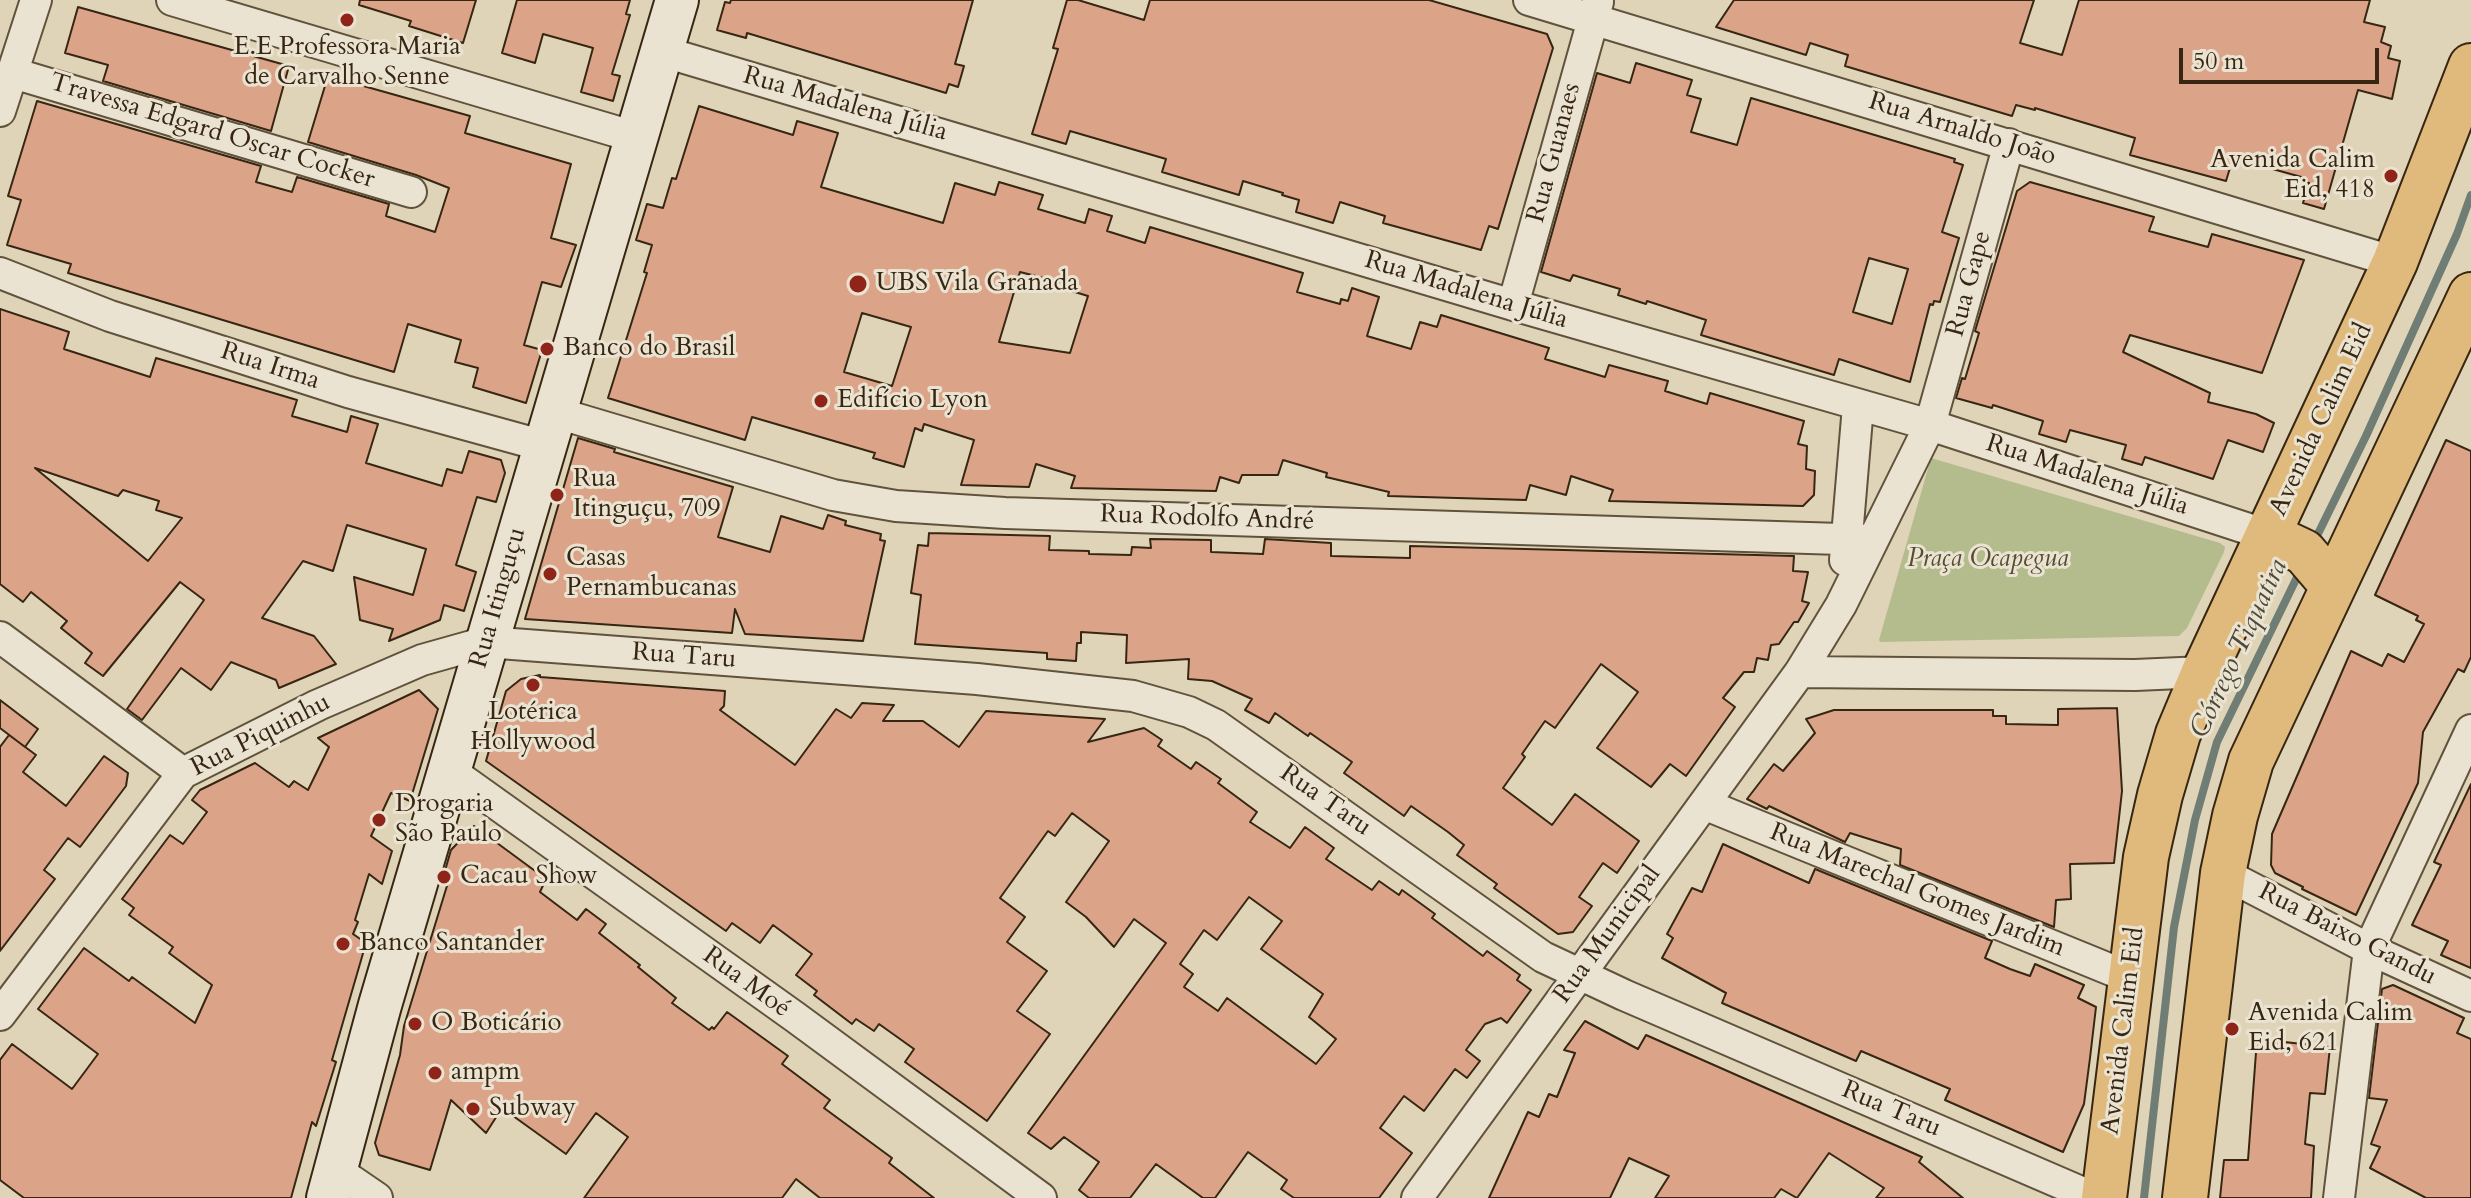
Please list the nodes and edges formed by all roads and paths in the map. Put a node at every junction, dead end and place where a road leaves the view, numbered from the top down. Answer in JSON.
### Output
{"nodes":[{"id":1,"x":36,"y":0,"type":"edge"},
{"id":2,"x":172,"y":0,"type":"edge"},
{"id":3,"x":677,"y":0,"type":"edge"},
{"id":4,"x":1529,"y":0,"type":"edge"},
{"id":5,"x":1595,"y":10,"type":"edge"},
{"id":6,"x":661,"y":51,"type":"junction"},
{"id":7,"x":2471,"y":66,"type":"edge"},
{"id":8,"x":13,"y":73,"type":"junction"},
{"id":9,"x":0,"y":111,"type":"edge"},
{"id":10,"x":635,"y":137,"type":"junction"},
{"id":11,"x":2009,"y":144,"type":"junction"},
{"id":12,"x":411,"y":192,"type":"dead end"},
{"id":13,"x":2395,"y":262,"type":"junction"},
{"id":14,"x":0,"y":273,"type":"edge"},
{"id":15,"x":2471,"y":295,"type":"edge"},
{"id":16,"x":1513,"y":305,"type":"junction"},
{"id":17,"x":1858,"y":406,"type":"junction"},
{"id":18,"x":1930,"y":425,"type":"junction"},
{"id":19,"x":549,"y":429,"type":"junction"},
{"id":20,"x":1860,"y":540,"type":"junction"},
{"id":21,"x":2301,"y":558,"type":"junction"},
{"id":22,"x":0,"y":637,"type":"edge"},
{"id":23,"x":486,"y":642,"type":"junction"},
{"id":24,"x":1800,"y":672,"type":"junction"},
{"id":25,"x":2204,"y":672,"type":"junction"},
{"id":26,"x":2471,"y":730,"type":"edge"},
{"id":27,"x":449,"y":770,"type":"junction"},
{"id":28,"x":183,"y":773,"type":"junction"},
{"id":29,"x":1704,"y":804,"type":"junction"},
{"id":30,"x":2223,"y":873,"type":"junction"},
{"id":31,"x":2369,"y":949,"type":"junction"},
{"id":32,"x":1578,"y":975,"type":"junction"},
{"id":33,"x":2131,"y":978,"type":"junction"},
{"id":34,"x":2471,"y":996,"type":"edge"},
{"id":35,"x":0,"y":1015,"type":"edge"},
{"id":36,"x":332,"y":1184,"type":"edge"},
{"id":37,"x":377,"y":1198,"type":"edge"},
{"id":38,"x":1041,"y":1198,"type":"edge"},
{"id":39,"x":1417,"y":1198,"type":"edge"},
{"id":40,"x":2095,"y":1198,"type":"edge"},
{"id":41,"x":2104,"y":1198,"type":"edge"},
{"id":42,"x":2185,"y":1198,"type":"edge"},
{"id":43,"x":2339,"y":1198,"type":"edge"}],
"edges":[{"from":1,"to":8,"type":"street"},
{"from":2,"to":10,"type":"street"},
{"from":3,"to":6,"type":"main road","name":"Rua Itinguçu"},
{"from":4,"to":5,"type":"street","name":"Rua Arnaldo João"},
{"from":5,"to":11,"type":"street","name":"Rua Arnaldo João"},
{"from":5,"to":16,"type":"street","name":"Rua Guanaes"},
{"from":6,"to":10,"type":"main road","name":"Rua Itinguçu"},
{"from":6,"to":16,"type":"street","name":"Rua Madalena Júlia"},
{"from":7,"to":13,"type":"main road","name":"Avenida Calim Eid"},
{"from":8,"to":9,"type":"street"},
{"from":8,"to":12,"type":"street","name":"Travessa Edgard Oscar Cocker"},
{"from":10,"to":19,"type":"main road","name":"Rua Itinguçu"},
{"from":11,"to":13,"type":"street","name":"Rua Arnaldo João"},
{"from":11,"to":18,"type":"street","name":"Rua Gape"},
{"from":13,"to":21,"type":"main road","name":"Avenida Calim Eid"},
{"from":14,"to":19,"type":"street","name":"Rua Irma"},
{"from":15,"to":21,"type":"main road","name":"Avenida Calim Eid"},
{"from":16,"to":17,"type":"street","name":"Rua Madalena Júlia"},
{"from":17,"to":18,"type":"street","name":"Rua Madalena Júlia"},
{"from":17,"to":20,"type":"street"},
{"from":18,"to":20,"type":"street"},
{"from":18,"to":21,"type":"street","name":"Rua Madalena Júlia"},
{"from":19,"to":20,"type":"street","name":"Rua Rodolfo André"},
{"from":19,"to":23,"type":"main road","name":"Rua Itinguçu"},
{"from":20,"to":24,"type":"street"},
{"from":21,"to":25,"type":"main road","name":"Avenida Calim Eid"},
{"from":21,"to":30,"type":"main road","name":"Avenida Calim Eid"},
{"from":22,"to":28,"type":"street"},
{"from":23,"to":27,"type":"main road","name":"Rua Itinguçu"},
{"from":23,"to":28,"type":"street","name":"Rua Piquinhu"},
{"from":23,"to":32,"type":"street","name":"Rua Taru"},
{"from":24,"to":25,"type":"street"},
{"from":24,"to":29,"type":"street","name":"Rua Municipal"},
{"from":25,"to":33,"type":"main road","name":"Avenida Calim Eid"},
{"from":26,"to":31,"type":"street"},
{"from":27,"to":36,"type":"main road","name":"Rua Itinguçu"},
{"from":27,"to":38,"type":"street","name":"Rua Moé"},
{"from":28,"to":35,"type":"street","name":"Rua Piquinhu"},
{"from":29,"to":32,"type":"street","name":"Rua Municipal"},
{"from":29,"to":33,"type":"street","name":"Rua Marechal Gomes Jardim"},
{"from":30,"to":31,"type":"street","name":"Rua Baixo Gandu"},
{"from":30,"to":42,"type":"main road","name":"Avenida Calim Eid"},
{"from":31,"to":34,"type":"street","name":"Rua Baixo Gandu"},
{"from":31,"to":43,"type":"street"},
{"from":32,"to":39,"type":"street","name":"Rua Municipal"},
{"from":32,"to":40,"type":"street","name":"Rua Taru"},
{"from":33,"to":41,"type":"main road","name":"Avenida Calim Eid"},
{"from":36,"to":37,"type":"street"}]}
